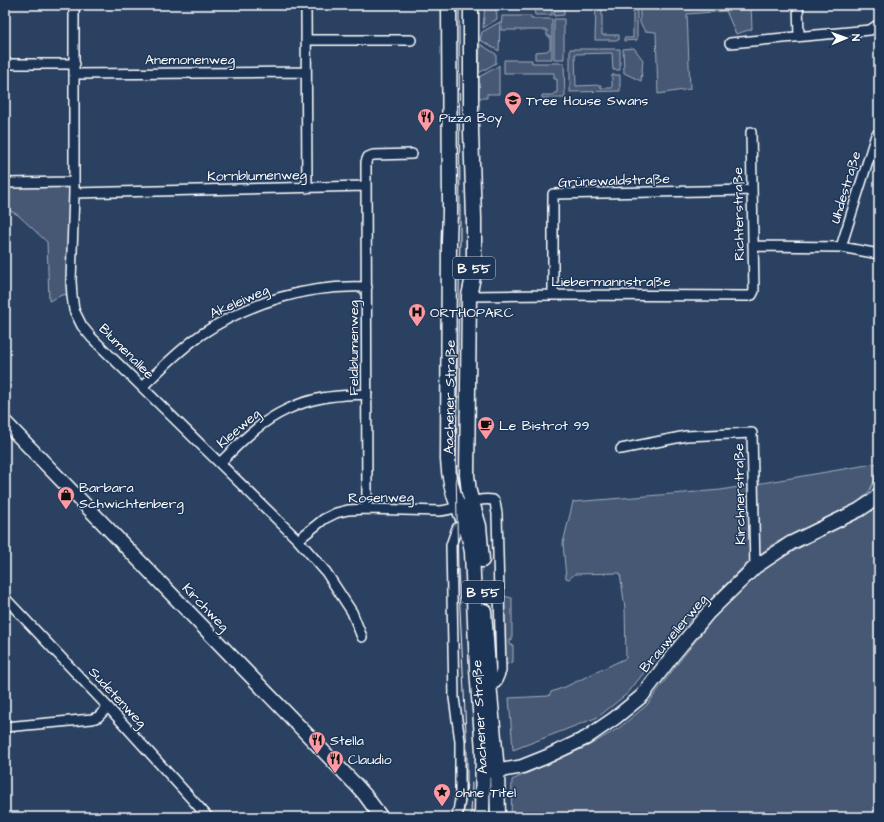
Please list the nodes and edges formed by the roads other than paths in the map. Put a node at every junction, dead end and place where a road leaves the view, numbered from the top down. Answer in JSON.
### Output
{"nodes":[{"id":1,"x":74,"y":5,"type":"edge"},
{"id":2,"x":306,"y":5,"type":"edge"},
{"id":3,"x":449,"y":5,"type":"edge"},
{"id":4,"x":471,"y":5,"type":"edge"},
{"id":5,"x":798,"y":5,"type":"edge"},
{"id":6,"x":879,"y":24,"type":"edge"},
{"id":7,"x":799,"y":36,"type":"junction"},
{"id":8,"x":306,"y":40,"type":"junction"},
{"id":9,"x":411,"y":40,"type":"dead end"},
{"id":10,"x":730,"y":43,"type":"dead end"},
{"id":11,"x":5,"y":64,"type":"edge"},
{"id":12,"x":75,"y":64,"type":"junction"},
{"id":13,"x":306,"y":72,"type":"junction"},
{"id":14,"x":75,"y":74,"type":"junction"},
{"id":15,"x":751,"y":132,"type":"dead end"},
{"id":16,"x":876,"y":135,"type":"dead end"},
{"id":17,"x":412,"y":154,"type":"dead end"},
{"id":18,"x":74,"y":182,"type":"junction"},
{"id":19,"x":5,"y":183,"type":"edge"},
{"id":20,"x":366,"y":186,"type":"junction"},
{"id":21,"x":307,"y":188,"type":"junction"},
{"id":22,"x":751,"y":190,"type":"junction"},
{"id":23,"x":74,"y":193,"type":"junction"},
{"id":24,"x":450,"y":211,"type":"junction"},
{"id":25,"x":474,"y":218,"type":"junction"},
{"id":26,"x":753,"y":246,"type":"junction"},
{"id":27,"x":841,"y":247,"type":"junction"},
{"id":28,"x":879,"y":254,"type":"edge"},
{"id":29,"x":367,"y":287,"type":"junction"},
{"id":30,"x":553,"y":295,"type":"junction"},
{"id":31,"x":752,"y":295,"type":"joint"},
{"id":32,"x":469,"y":296,"type":"junction"},
{"id":33,"x":142,"y":387,"type":"junction"},
{"id":34,"x":367,"y":394,"type":"junction"},
{"id":35,"x":5,"y":422,"type":"edge"},
{"id":36,"x":622,"y":449,"type":"dead end"},
{"id":37,"x":220,"y":463,"type":"junction"},
{"id":38,"x":879,"y":494,"type":"edge"},
{"id":39,"x":472,"y":502,"type":"junction"},
{"id":40,"x":458,"y":506,"type":"junction"},
{"id":41,"x":367,"y":509,"type":"junction"},
{"id":42,"x":465,"y":522,"type":"junction"},
{"id":43,"x":298,"y":540,"type":"junction"},
{"id":44,"x":754,"y":567,"type":"junction"},
{"id":45,"x":5,"y":598,"type":"edge"},
{"id":46,"x":362,"y":637,"type":"dead end"},
{"id":47,"x":492,"y":683,"type":"junction"},
{"id":48,"x":108,"y":707,"type":"junction"},
{"id":49,"x":5,"y":727,"type":"edge"},
{"id":50,"x":483,"y":771,"type":"junction"},
{"id":51,"x":497,"y":771,"type":"junction"},
{"id":52,"x":498,"y":803,"type":"junction"},
{"id":53,"x":208,"y":817,"type":"edge"},
{"id":54,"x":381,"y":817,"type":"edge"},
{"id":55,"x":457,"y":817,"type":"edge"},
{"id":56,"x":482,"y":817,"type":"edge"},
{"id":57,"x":485,"y":817,"type":"edge"},
{"id":58,"x":498,"y":817,"type":"edge"}],
"edges":[{"from":1,"to":12,"type":"street","name":"Blumenallee"},
{"from":2,"to":8,"type":"street"},
{"from":3,"to":24,"type":"main road","name":"Aachener Straße","number":"B 55"},
{"from":4,"to":25,"type":"main road","name":"Aachener Straße","number":"B 55"},
{"from":5,"to":7,"type":"street"},
{"from":6,"to":7,"type":"street"},
{"from":7,"to":10,"type":"street"},
{"from":8,"to":9,"type":"street"},
{"from":8,"to":13,"type":"street"},
{"from":11,"to":12,"type":"street"},
{"from":12,"to":14,"type":"street","name":"Blumenallee"},
{"from":13,"to":14,"type":"street","name":"Anemonenweg"},
{"from":13,"to":21,"type":"street"},
{"from":14,"to":18,"type":"street","name":"Blumenallee"},
{"from":15,"to":22,"type":"street","name":"Richterstraße"},
{"from":16,"to":27,"type":"street","name":"Uhdestraße"},
{"from":17,"to":20,"type":"street"},
{"from":18,"to":19,"type":"street"},
{"from":18,"to":23,"type":"street","name":"Blumenallee"},
{"from":20,"to":21,"type":"street","name":"Kornblumenweg"},
{"from":20,"to":29,"type":"street","name":"Feldblumenweg"},
{"from":21,"to":23,"type":"street","name":"Kornblumenweg"},
{"from":22,"to":26,"type":"street","name":"Richterstraße"},
{"from":22,"to":30,"type":"street","name":"Grünewaldstraße"},
{"from":23,"to":33,"type":"street","name":"Blumenallee"},
{"from":24,"to":25,"type":"main road"},
{"from":24,"to":40,"type":"main road","name":"Aachener Straße","number":"B 55"},
{"from":25,"to":32,"type":"main road","name":"Aachener Straße","number":"B 55"},
{"from":26,"to":27,"type":"street"},
{"from":26,"to":31,"type":"street","name":"Richterstraße"},
{"from":27,"to":28,"type":"street"},
{"from":29,"to":33,"type":"street","name":"Akeleiweg"},
{"from":29,"to":34,"type":"street","name":"Feldblumenweg"},
{"from":30,"to":31,"type":"street","name":"Liebermannstraße"},
{"from":30,"to":32,"type":"street","name":"Liebermannstraße"},
{"from":32,"to":39,"type":"main road","name":"Aachener Straße","number":"B 55"},
{"from":33,"to":37,"type":"street","name":"Blumenallee"},
{"from":34,"to":37,"type":"street","name":"Kleeweg"},
{"from":34,"to":41,"type":"street","name":"Feldblumenweg"},
{"from":35,"to":54,"type":"street","name":"Kirchweg"},
{"from":36,"to":44,"type":"street","name":"Kirchnerstraße"},
{"from":37,"to":43,"type":"street","name":"Blumenallee"},
{"from":38,"to":44,"type":"street","name":"Brauweilerweg"},
{"from":39,"to":40,"type":"street","name":"Rosenweg"},
{"from":39,"to":47,"type":"main road","name":"Aachener Straße","number":"B 55"},
{"from":39,"to":47,"type":"street","name":"Aachener Straße"},
{"from":40,"to":41,"type":"street","name":"Rosenweg"},
{"from":40,"to":42,"type":"main road","name":"Aachener Straße","number":"B 55"},
{"from":41,"to":43,"type":"street","name":"Rosenweg"},
{"from":42,"to":50,"type":"main road","name":"Aachener Straße","number":"B 55"},
{"from":42,"to":55,"type":"street","name":"Aachener Straße"},
{"from":43,"to":46,"type":"street","name":"Blumenallee"},
{"from":44,"to":51,"type":"street","name":"Brauweilerweg"},
{"from":45,"to":48,"type":"street","name":"Sudetenweg"},
{"from":47,"to":51,"type":"main road","name":"Aachener Straße","number":"B 55"},
{"from":48,"to":49,"type":"street"},
{"from":48,"to":53,"type":"street","name":"Sudetenweg"},
{"from":50,"to":51,"type":"street","name":"Brauweilerweg"},
{"from":50,"to":56,"type":"main road","name":"Aachener Straße","number":"B 55"},
{"from":51,"to":52,"type":"main road","name":"Aachener Straße","number":"B 55"},
{"from":52,"to":57,"type":"street"},
{"from":52,"to":58,"type":"main road","name":"Aachener Straße","number":"B 55"}]}
